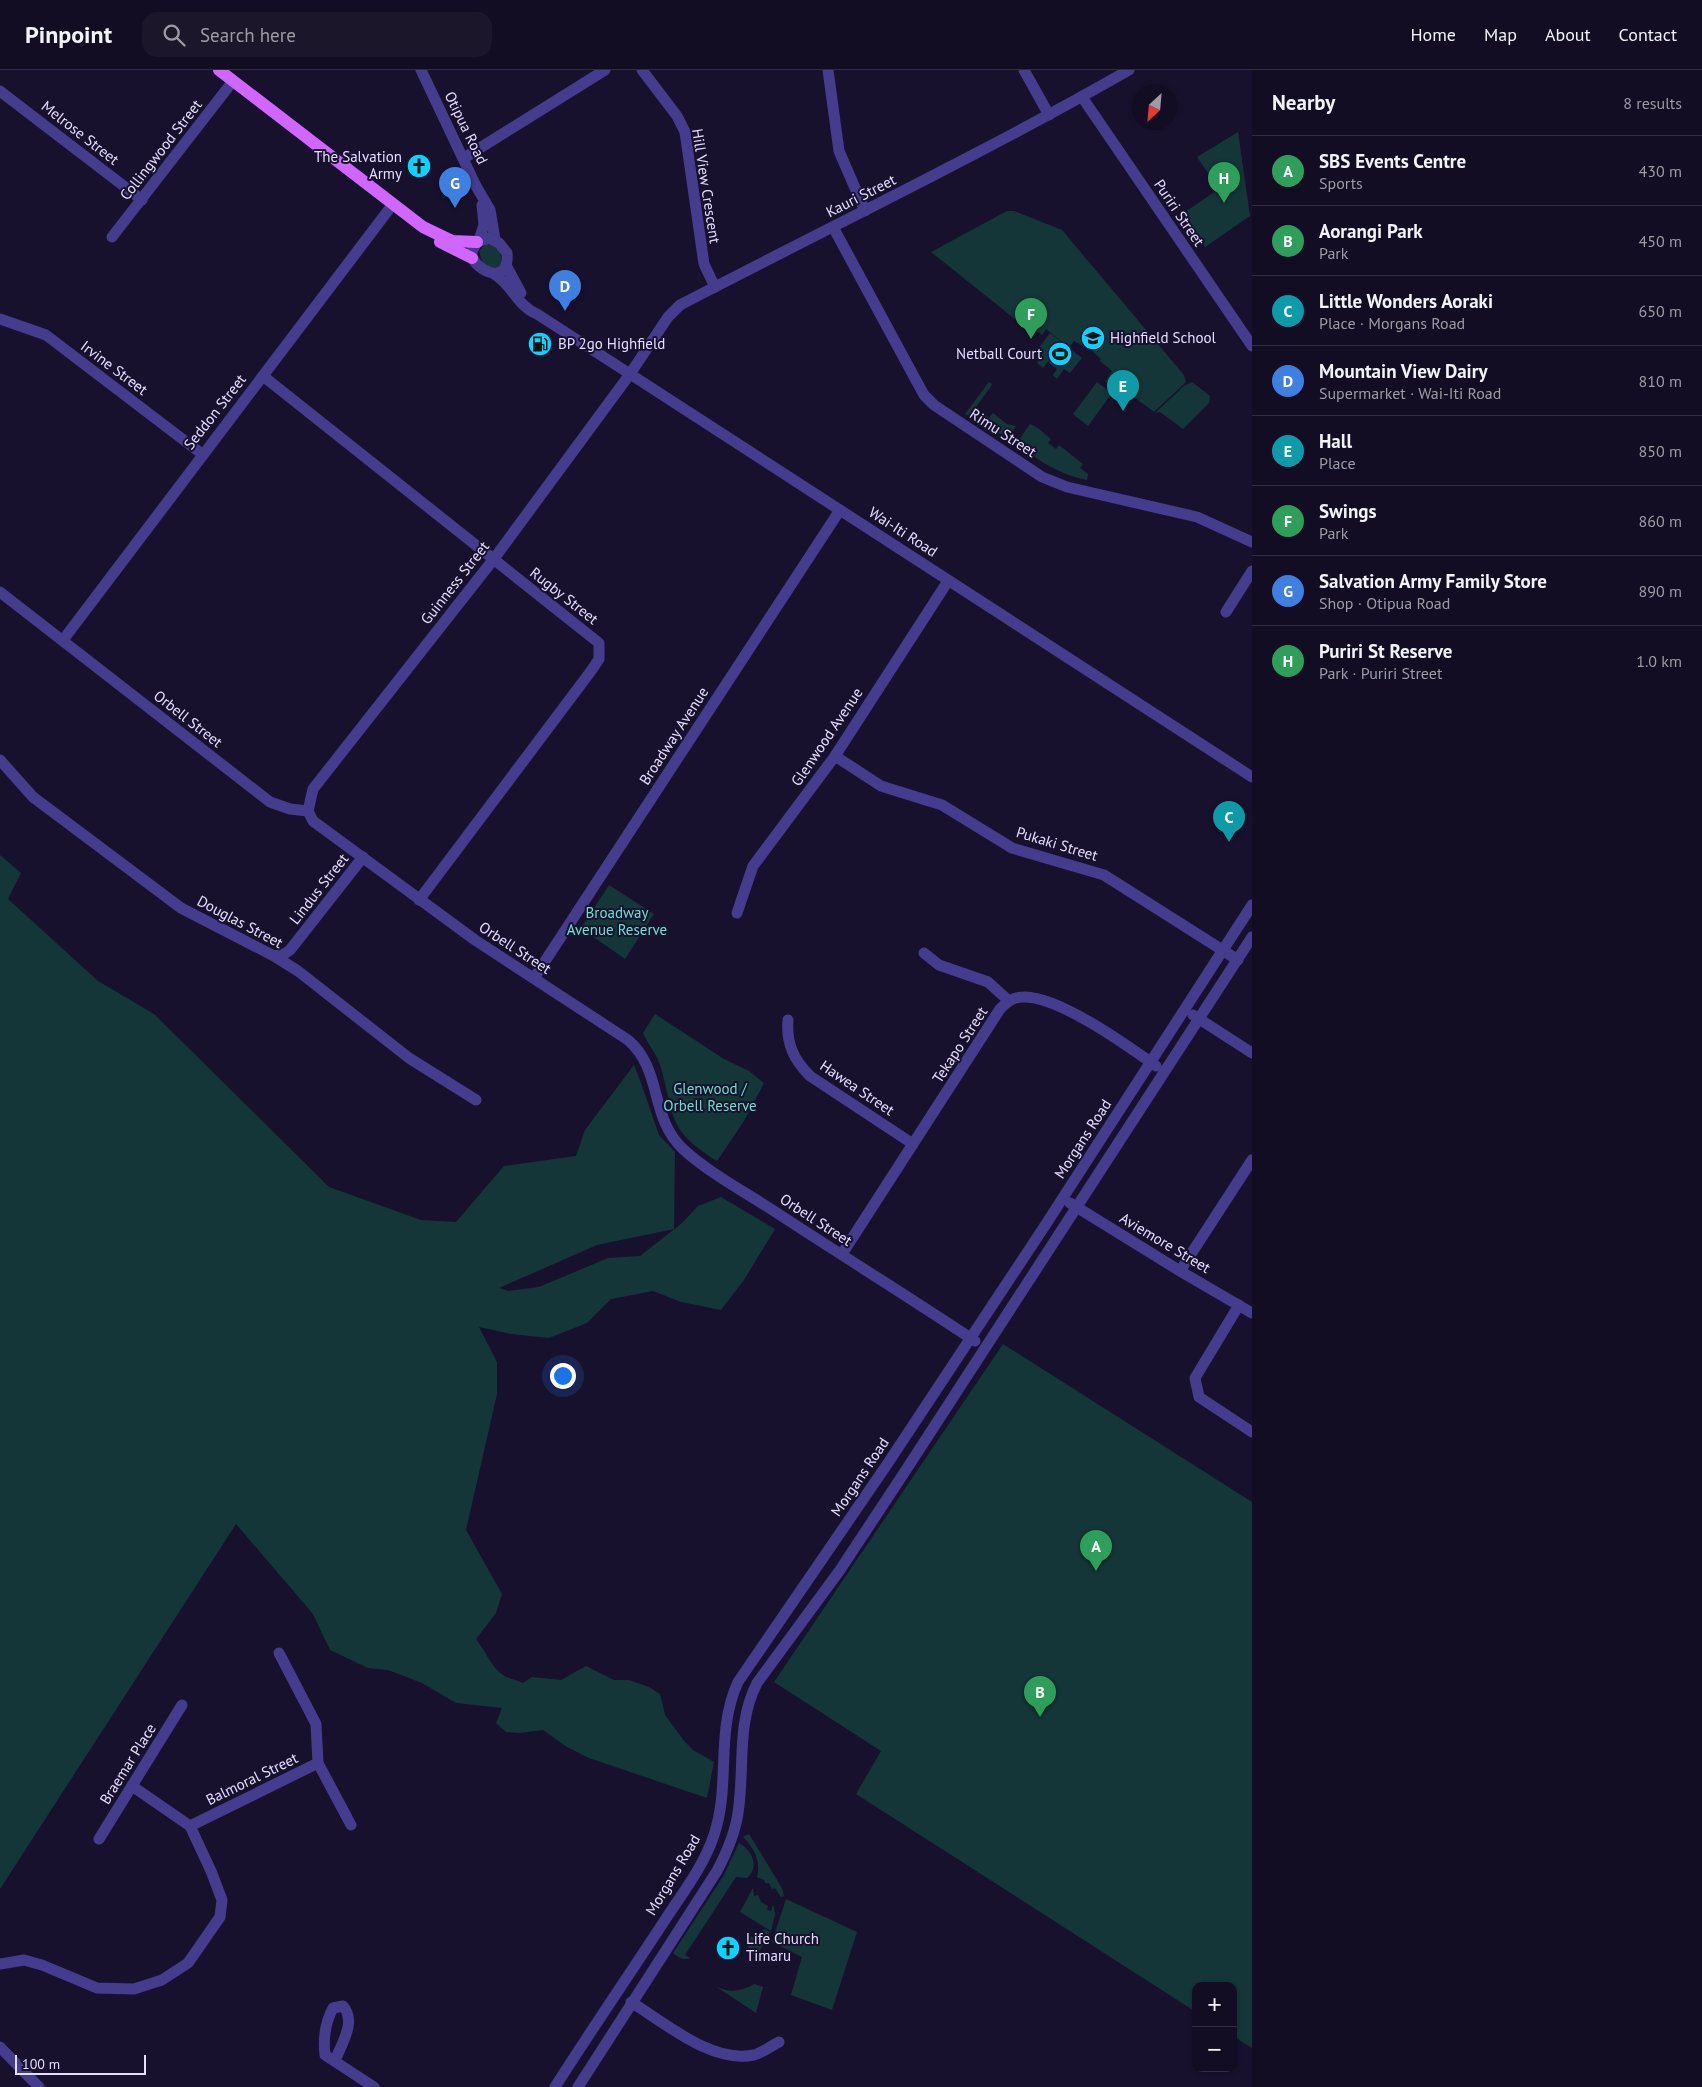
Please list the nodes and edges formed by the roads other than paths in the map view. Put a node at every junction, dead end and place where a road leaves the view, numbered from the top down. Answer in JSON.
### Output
{"nodes":[{"id":1,"x":219,"y":70,"type":"edge"},
{"id":2,"x":421,"y":70,"type":"edge"},
{"id":3,"x":605,"y":70,"type":"edge"},
{"id":4,"x":642,"y":70,"type":"edge"},
{"id":5,"x":828,"y":70,"type":"edge"},
{"id":6,"x":1024,"y":70,"type":"edge"},
{"id":7,"x":1129,"y":70,"type":"edge"},
{"id":8,"x":233,"y":81,"type":"junction"},
{"id":9,"x":0,"y":91,"type":"edge"},
{"id":10,"x":1082,"y":97,"type":"junction"},
{"id":11,"x":1048,"y":115,"type":"junction"},
{"id":12,"x":464,"y":158,"type":"junction"},
{"id":13,"x":483,"y":199,"type":"junction"},
{"id":14,"x":142,"y":200,"type":"junction"},
{"id":15,"x":393,"y":204,"type":"junction"},
{"id":16,"x":865,"y":211,"type":"junction"},
{"id":17,"x":423,"y":227,"type":"junction"},
{"id":18,"x":833,"y":227,"type":"junction"},
{"id":19,"x":112,"y":237,"type":"dead end"},
{"id":20,"x":494,"y":239,"type":"junction"},
{"id":21,"x":478,"y":241,"type":"junction"},
{"id":22,"x":472,"y":258,"type":"junction"},
{"id":23,"x":506,"y":265,"type":"junction"},
{"id":24,"x":494,"y":274,"type":"junction"},
{"id":25,"x":716,"y":287,"type":"junction"},
{"id":26,"x":537,"y":314,"type":"junction"},
{"id":27,"x":0,"y":319,"type":"edge"},
{"id":28,"x":1252,"y":346,"type":"edge"},
{"id":29,"x":630,"y":374,"type":"junction"},
{"id":30,"x":263,"y":376,"type":"junction"},
{"id":31,"x":202,"y":454,"type":"junction"},
{"id":32,"x":840,"y":510,"type":"junction"},
{"id":33,"x":1252,"y":542,"type":"edge"},
{"id":34,"x":493,"y":560,"type":"junction"},
{"id":35,"x":1252,"y":571,"type":"edge"},
{"id":36,"x":948,"y":581,"type":"junction"},
{"id":37,"x":0,"y":592,"type":"edge"},
{"id":38,"x":1226,"y":612,"type":"dead end"},
{"id":39,"x":63,"y":640,"type":"junction"},
{"id":40,"x":835,"y":756,"type":"junction"},
{"id":41,"x":0,"y":760,"type":"edge"},
{"id":42,"x":1252,"y":777,"type":"edge"},
{"id":43,"x":308,"y":811,"type":"junction"},
{"id":44,"x":363,"y":857,"type":"junction"},
{"id":45,"x":419,"y":900,"type":"junction"},
{"id":46,"x":1252,"y":905,"type":"edge"},
{"id":47,"x":737,"y":913,"type":"dead end"},
{"id":48,"x":1252,"y":937,"type":"edge"},
{"id":49,"x":1222,"y":950,"type":"junction"},
{"id":50,"x":924,"y":953,"type":"dead end"},
{"id":51,"x":274,"y":956,"type":"junction"},
{"id":52,"x":1238,"y":960,"type":"junction"},
{"id":53,"x":534,"y":978,"type":"junction"},
{"id":54,"x":1008,"y":1001,"type":"junction"},
{"id":55,"x":1186,"y":1010,"type":"junction"},
{"id":56,"x":1198,"y":1018,"type":"junction"},
{"id":57,"x":788,"y":1020,"type":"dead end"},
{"id":58,"x":1252,"y":1052,"type":"edge"},
{"id":59,"x":1151,"y":1062,"type":"junction"},
{"id":60,"x":1164,"y":1071,"type":"junction"},
{"id":61,"x":476,"y":1100,"type":"dead end"},
{"id":62,"x":914,"y":1144,"type":"junction"},
{"id":63,"x":1252,"y":1160,"type":"edge"},
{"id":64,"x":1063,"y":1198,"type":"junction"},
{"id":65,"x":1076,"y":1206,"type":"junction"},
{"id":66,"x":842,"y":1254,"type":"junction"},
{"id":67,"x":1180,"y":1271,"type":"junction"},
{"id":68,"x":1238,"y":1305,"type":"junction"},
{"id":69,"x":1252,"y":1313,"type":"edge"},
{"id":70,"x":970,"y":1338,"type":"junction"},
{"id":71,"x":985,"y":1348,"type":"junction"},
{"id":72,"x":1252,"y":1432,"type":"edge"},
{"id":73,"x":888,"y":1463,"type":"junction"},
{"id":74,"x":904,"y":1474,"type":"junction"},
{"id":75,"x":279,"y":1653,"type":"dead end"},
{"id":76,"x":182,"y":1705,"type":"dead end"},
{"id":77,"x":318,"y":1763,"type":"junction"},
{"id":78,"x":132,"y":1786,"type":"junction"},
{"id":79,"x":351,"y":1825,"type":"dead end"},
{"id":80,"x":190,"y":1826,"type":"junction"},
{"id":81,"x":99,"y":1838,"type":"dead end"},
{"id":82,"x":0,"y":1964,"type":"edge"},
{"id":83,"x":631,"y":2002,"type":"junction"},
{"id":84,"x":601,"y":2015,"type":"junction"},
{"id":85,"x":617,"y":2025,"type":"junction"},
{"id":86,"x":778,"y":2042,"type":"dead end"},
{"id":87,"x":0,"y":2047,"type":"edge"},
{"id":88,"x":335,"y":2061,"type":"dead end"},
{"id":89,"x":39,"y":2087,"type":"edge"},
{"id":90,"x":374,"y":2087,"type":"edge"},
{"id":91,"x":555,"y":2087,"type":"edge"},
{"id":92,"x":578,"y":2087,"type":"edge"}],
"edges":[{"from":1,"to":8,"type":"main road"},
{"from":2,"to":12,"type":"street","name":"Otipua Road"},
{"from":3,"to":12,"type":"street"},
{"from":4,"to":25,"type":"street","name":"Hill View Crescent"},
{"from":5,"to":16,"type":"street"},
{"from":6,"to":11,"type":"street"},
{"from":7,"to":10,"type":"street","name":"Kauri Street"},
{"from":8,"to":14,"type":"street","name":"Collingwood Street"},
{"from":8,"to":15,"type":"main road"},
{"from":9,"to":14,"type":"street","name":"Melrose Street"},
{"from":10,"to":11,"type":"street","name":"Kauri Street"},
{"from":10,"to":28,"type":"street","name":"Puriri Street"},
{"from":11,"to":16,"type":"street","name":"Kauri Street"},
{"from":12,"to":13,"type":"street","name":"Otipua Road"},
{"from":13,"to":20,"type":"street","name":"Otipua Road"},
{"from":13,"to":21,"type":"street","name":"Otipua Road"},
{"from":14,"to":19,"type":"street","name":"Collingwood Street"},
{"from":15,"to":17,"type":"main road"},
{"from":15,"to":30,"type":"street","name":"Seddon Street"},
{"from":16,"to":18,"type":"street","name":"Kauri Street"},
{"from":17,"to":21,"type":"main road"},
{"from":17,"to":22,"type":"main road"},
{"from":18,"to":25,"type":"street","name":"Kauri Street"},
{"from":18,"to":33,"type":"street","name":"Rimu Street"},
{"from":20,"to":21,"type":"street"},
{"from":20,"to":23,"type":"street"},
{"from":21,"to":22,"type":"street"},
{"from":22,"to":24,"type":"street"},
{"from":23,"to":24,"type":"street"},
{"from":23,"to":26,"type":"street","name":"Wai-Iti Road"},
{"from":24,"to":26,"type":"street","name":"Wai-Iti Road"},
{"from":25,"to":29,"type":"street","name":"Kauri Street"},
{"from":26,"to":29,"type":"street","name":"Wai-Iti Road"},
{"from":27,"to":31,"type":"street","name":"Irvine Street"},
{"from":29,"to":32,"type":"street","name":"Wai-Iti Road"},
{"from":29,"to":34,"type":"street","name":"Guinness Street"},
{"from":30,"to":31,"type":"street","name":"Seddon Street"},
{"from":30,"to":34,"type":"street","name":"Rugby Street"},
{"from":31,"to":39,"type":"street","name":"Seddon Street"},
{"from":32,"to":36,"type":"street","name":"Wai-Iti Road"},
{"from":32,"to":53,"type":"street","name":"Broadway Avenue"},
{"from":34,"to":43,"type":"street","name":"Guinness Street"},
{"from":34,"to":45,"type":"street","name":"Rugby Street"},
{"from":35,"to":38,"type":"street"},
{"from":36,"to":40,"type":"street","name":"Glenwood Avenue"},
{"from":36,"to":42,"type":"street","name":"Wai-Iti Road"},
{"from":37,"to":39,"type":"street","name":"Orbell Street"},
{"from":39,"to":43,"type":"street","name":"Orbell Street"},
{"from":40,"to":47,"type":"street","name":"Glenwood Avenue"},
{"from":40,"to":49,"type":"street","name":"Pukaki Street"},
{"from":41,"to":51,"type":"street","name":"Douglas Street"},
{"from":43,"to":44,"type":"street","name":"Orbell Street"},
{"from":44,"to":45,"type":"street","name":"Orbell Street"},
{"from":44,"to":51,"type":"street","name":"Lindus Street"},
{"from":45,"to":53,"type":"street","name":"Orbell Street"},
{"from":46,"to":49,"type":"street","name":"Morgans Road"},
{"from":48,"to":52,"type":"street","name":"Morgans Road"},
{"from":49,"to":52,"type":"street","name":"Pukaki Street"},
{"from":49,"to":55,"type":"street","name":"Morgans Road"},
{"from":50,"to":54,"type":"street"},
{"from":51,"to":61,"type":"street","name":"Douglas Street"},
{"from":52,"to":56,"type":"street","name":"Morgans Road"},
{"from":53,"to":66,"type":"street","name":"Orbell Street"},
{"from":54,"to":59,"type":"street","name":"Tekapo Street"},
{"from":54,"to":62,"type":"street","name":"Tekapo Street"},
{"from":55,"to":56,"type":"street"},
{"from":55,"to":59,"type":"street","name":"Morgans Road"},
{"from":56,"to":58,"type":"street"},
{"from":56,"to":60,"type":"street","name":"Morgans Road"},
{"from":57,"to":62,"type":"street","name":"Hawea Street"},
{"from":59,"to":60,"type":"street","name":"Tekapo Street"},
{"from":59,"to":64,"type":"street","name":"Morgans Road"},
{"from":60,"to":65,"type":"street","name":"Morgans Road"},
{"from":62,"to":66,"type":"street","name":"Tekapo Street"},
{"from":63,"to":67,"type":"street"},
{"from":64,"to":65,"type":"street","name":"Aviemore Street"},
{"from":64,"to":70,"type":"street","name":"Morgans Road"},
{"from":65,"to":67,"type":"street","name":"Aviemore Street"},
{"from":65,"to":71,"type":"street","name":"Morgans Road"},
{"from":66,"to":70,"type":"street","name":"Orbell Street"},
{"from":67,"to":68,"type":"street","name":"Aviemore Street"},
{"from":68,"to":69,"type":"street","name":"Aviemore Street"},
{"from":68,"to":72,"type":"street"},
{"from":70,"to":71,"type":"street","name":"Orbell Street"},
{"from":70,"to":73,"type":"street","name":"Morgans Road"},
{"from":71,"to":74,"type":"street","name":"Morgans Road"},
{"from":73,"to":74,"type":"street"},
{"from":73,"to":84,"type":"street","name":"Morgans Road"},
{"from":74,"to":83,"type":"street","name":"Morgans Road"},
{"from":75,"to":77,"type":"street"},
{"from":76,"to":78,"type":"street","name":"Braemar Place"},
{"from":77,"to":79,"type":"street","name":"Balmoral Street"},
{"from":77,"to":80,"type":"street","name":"Balmoral Street"},
{"from":78,"to":80,"type":"street"},
{"from":78,"to":81,"type":"street","name":"Braemar Place"},
{"from":80,"to":82,"type":"street"},
{"from":83,"to":85,"type":"street","name":"Morgans Road"},
{"from":83,"to":86,"type":"street"},
{"from":84,"to":85,"type":"street"},
{"from":84,"to":91,"type":"street","name":"Morgans Road"},
{"from":85,"to":92,"type":"street","name":"Morgans Road"},
{"from":87,"to":89,"type":"street"},
{"from":88,"to":90,"type":"street"}]}
